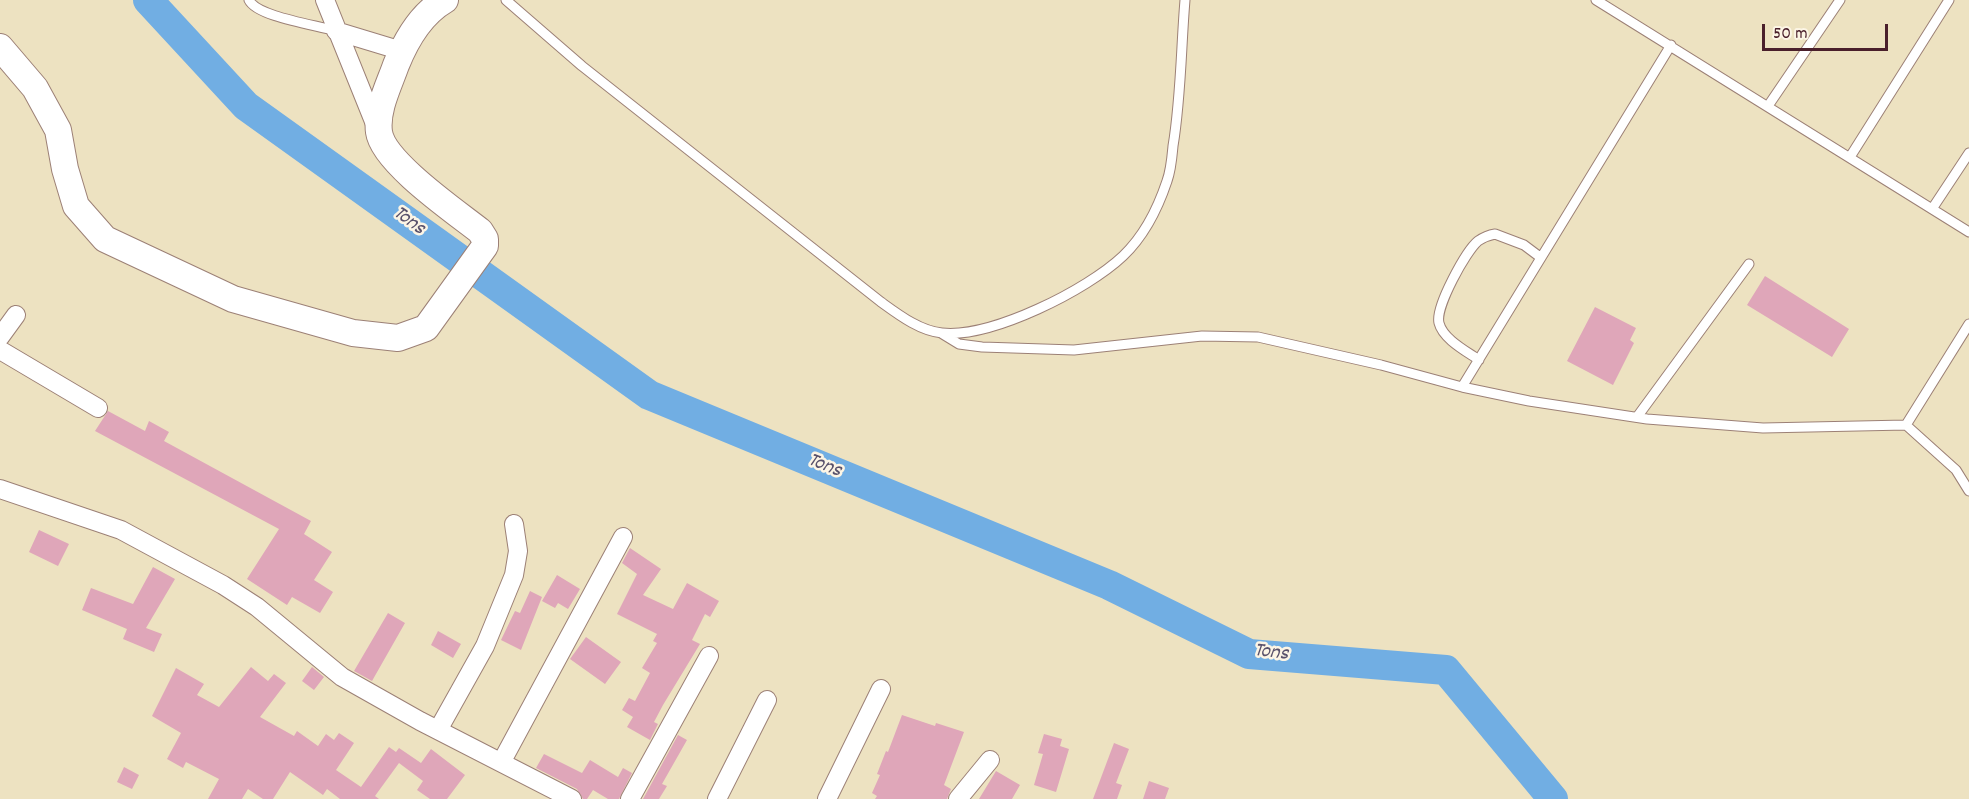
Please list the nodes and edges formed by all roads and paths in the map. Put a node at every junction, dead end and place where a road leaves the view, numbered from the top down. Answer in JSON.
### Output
{"nodes":[{"id":1,"x":249,"y":0,"type":"edge"},
{"id":2,"x":325,"y":0,"type":"edge"},
{"id":3,"x":445,"y":0,"type":"edge"},
{"id":4,"x":506,"y":0,"type":"edge"},
{"id":5,"x":1185,"y":0,"type":"edge"},
{"id":6,"x":1596,"y":0,"type":"edge"},
{"id":7,"x":1840,"y":0,"type":"edge"},
{"id":8,"x":1949,"y":0,"type":"edge"},
{"id":9,"x":336,"y":31,"type":"junction"},
{"id":10,"x":1671,"y":45,"type":"junction"},
{"id":11,"x":0,"y":47,"type":"edge"},
{"id":12,"x":402,"y":51,"type":"junction"},
{"id":13,"x":1768,"y":106,"type":"junction"},
{"id":14,"x":379,"y":133,"type":"junction"},
{"id":15,"x":1969,"y":153,"type":"edge"},
{"id":16,"x":1850,"y":157,"type":"junction"},
{"id":17,"x":1932,"y":209,"type":"junction"},
{"id":18,"x":1969,"y":232,"type":"edge"},
{"id":19,"x":1540,"y":257,"type":"junction"},
{"id":20,"x":1749,"y":264,"type":"dead end"},
{"id":21,"x":16,"y":315,"type":"dead end"},
{"id":22,"x":1969,"y":324,"type":"edge"},
{"id":23,"x":941,"y":333,"type":"junction"},
{"id":24,"x":0,"y":337,"type":"edge"},
{"id":25,"x":0,"y":350,"type":"edge"},
{"id":26,"x":1479,"y":360,"type":"junction"},
{"id":27,"x":1462,"y":387,"type":"junction"},
{"id":28,"x":98,"y":408,"type":"dead end"},
{"id":29,"x":1637,"y":417,"type":"junction"},
{"id":30,"x":1906,"y":425,"type":"junction"},
{"id":31,"x":0,"y":489,"type":"edge"},
{"id":32,"x":1969,"y":491,"type":"edge"},
{"id":33,"x":514,"y":524,"type":"dead end"},
{"id":34,"x":623,"y":537,"type":"dead end"},
{"id":35,"x":708,"y":656,"type":"dead end"},
{"id":36,"x":881,"y":689,"type":"dead end"},
{"id":37,"x":767,"y":700,"type":"dead end"},
{"id":38,"x":438,"y":730,"type":"junction"},
{"id":39,"x":990,"y":760,"type":"dead end"},
{"id":40,"x":502,"y":761,"type":"junction"},
{"id":41,"x":572,"y":799,"type":"edge"},
{"id":42,"x":630,"y":799,"type":"edge"},
{"id":43,"x":717,"y":799,"type":"edge"},
{"id":44,"x":827,"y":799,"type":"edge"},
{"id":45,"x":958,"y":799,"type":"edge"}],
"edges":[{"from":1,"to":9,"type":"lane"},
{"from":2,"to":9,"type":"street"},
{"from":3,"to":12,"type":"street"},
{"from":4,"to":23,"type":"lane"},
{"from":5,"to":23,"type":"lane"},
{"from":6,"to":10,"type":"lane"},
{"from":7,"to":13,"type":"lane"},
{"from":8,"to":16,"type":"lane"},
{"from":9,"to":12,"type":"street"},
{"from":9,"to":14,"type":"street"},
{"from":10,"to":13,"type":"lane"},
{"from":10,"to":19,"type":"lane"},
{"from":11,"to":14,"type":"street"},
{"from":12,"to":14,"type":"street"},
{"from":13,"to":16,"type":"lane"},
{"from":15,"to":17,"type":"lane"},
{"from":16,"to":17,"type":"lane"},
{"from":17,"to":18,"type":"lane"},
{"from":19,"to":26,"type":"lane"},
{"from":19,"to":26,"type":"lane"},
{"from":20,"to":29,"type":"lane"},
{"from":21,"to":24,"type":"street"},
{"from":22,"to":30,"type":"lane"},
{"from":23,"to":27,"type":"lane"},
{"from":25,"to":28,"type":"street"},
{"from":26,"to":27,"type":"lane"},
{"from":27,"to":29,"type":"lane"},
{"from":29,"to":30,"type":"lane"},
{"from":30,"to":32,"type":"lane"},
{"from":31,"to":38,"type":"street"},
{"from":33,"to":38,"type":"street"},
{"from":34,"to":40,"type":"street"},
{"from":35,"to":42,"type":"street"},
{"from":36,"to":44,"type":"street"},
{"from":37,"to":43,"type":"street"},
{"from":38,"to":40,"type":"street"},
{"from":39,"to":45,"type":"street"},
{"from":40,"to":41,"type":"street"}]}
